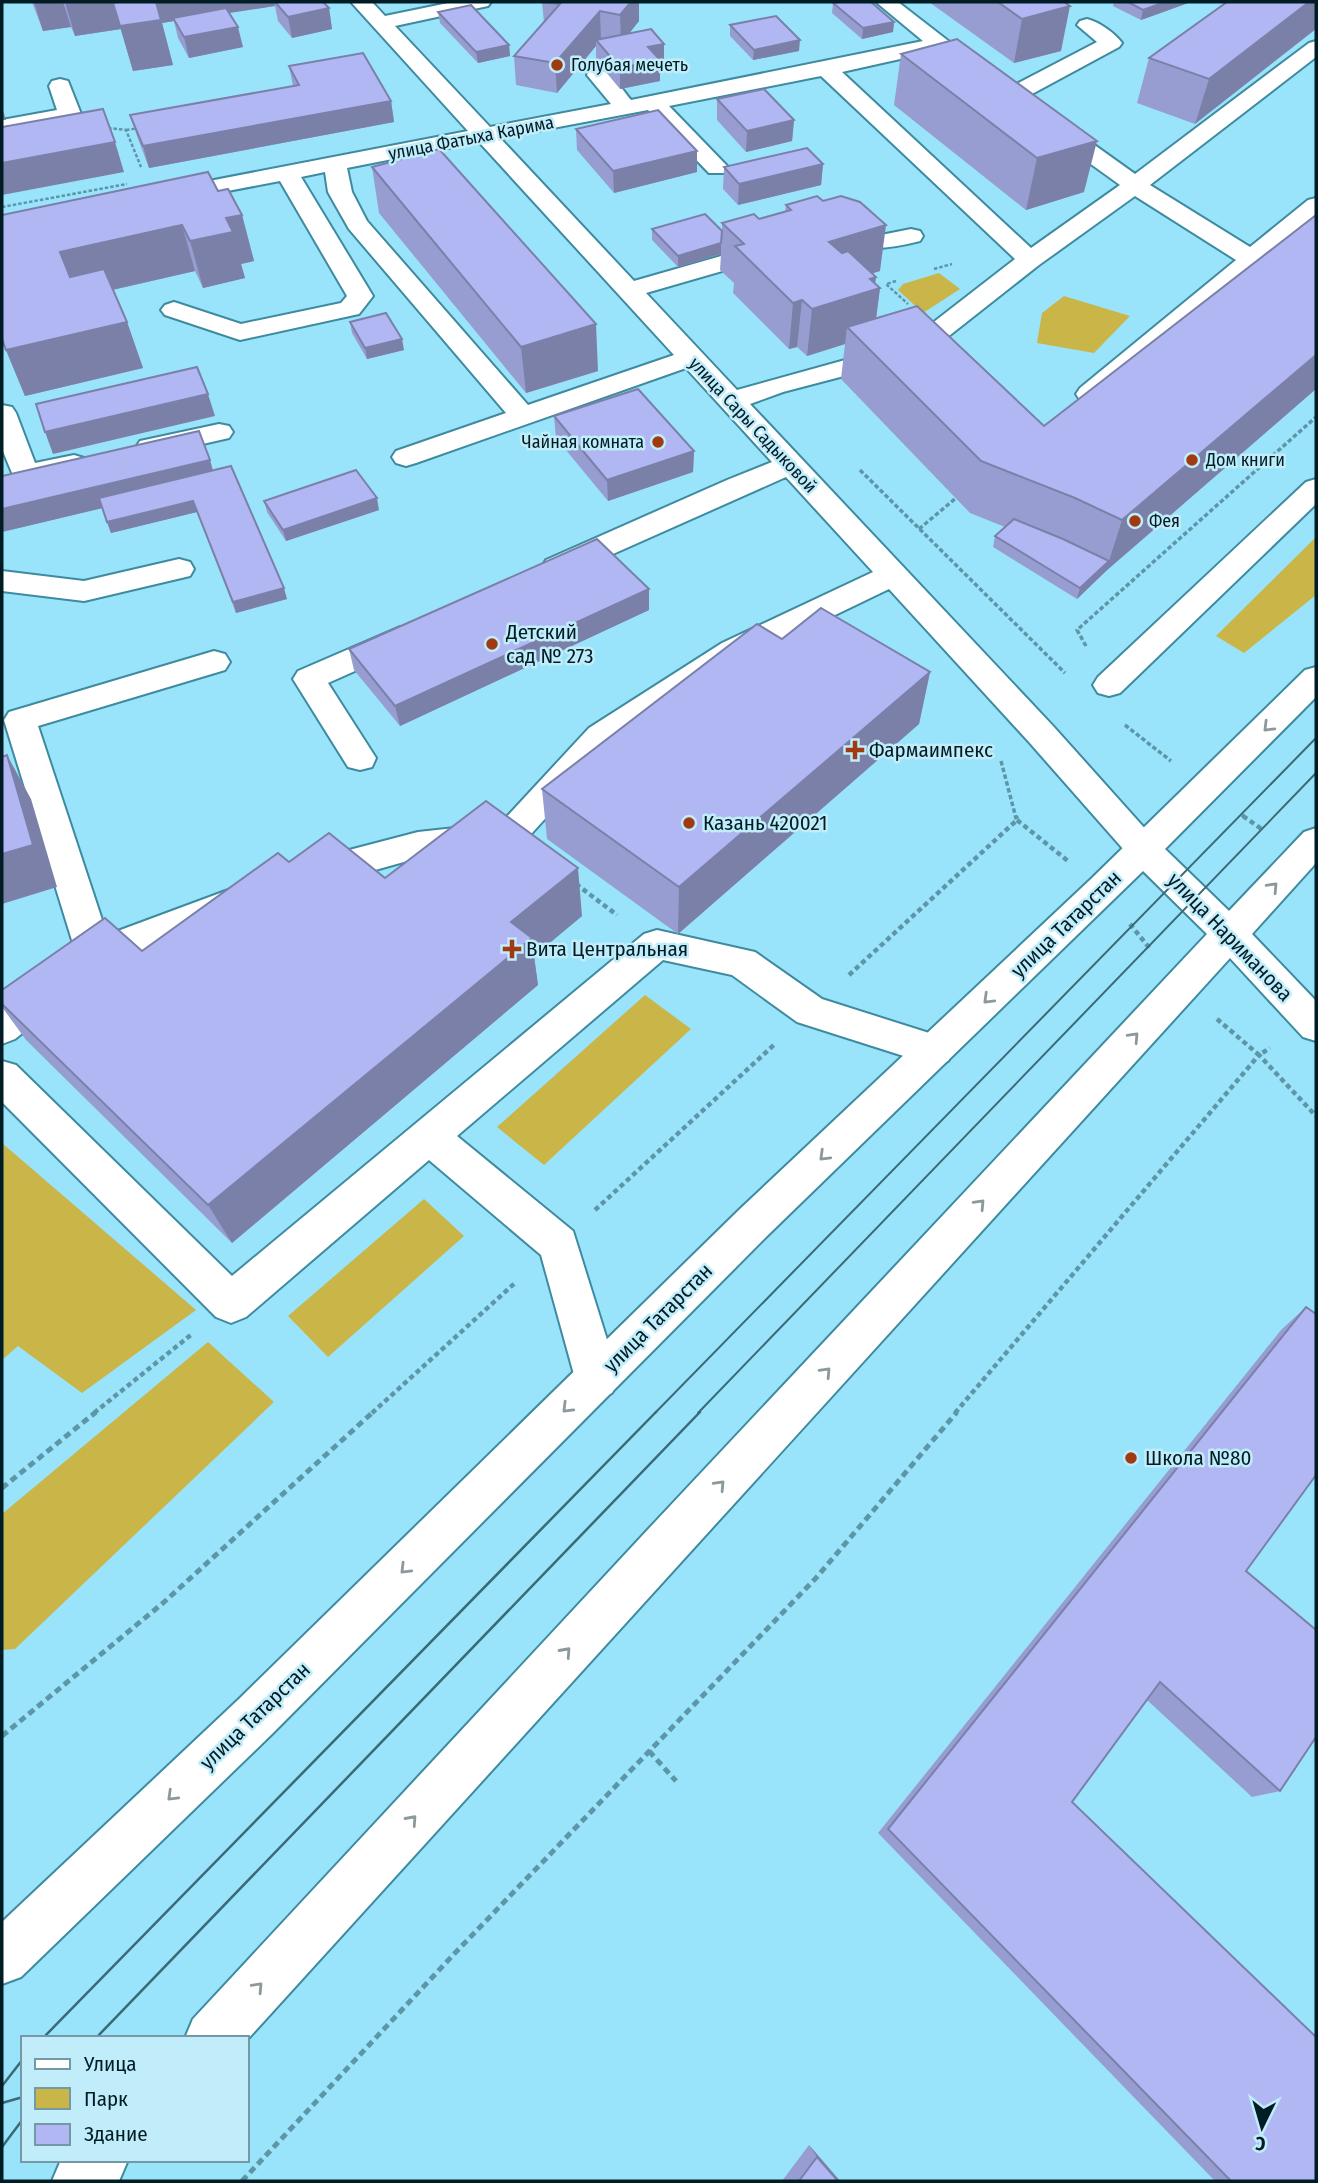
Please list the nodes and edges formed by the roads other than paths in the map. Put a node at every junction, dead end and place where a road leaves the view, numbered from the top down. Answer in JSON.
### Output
{"nodes":[{"id":1,"x":361,"y":2,"type":"edge"},
{"id":2,"x":481,"y":2,"type":"edge"},
{"id":3,"x":886,"y":2,"type":"edge"},
{"id":4,"x":381,"y":23,"type":"junction"},
{"id":5,"x":1087,"y":25,"type":"dead end"},
{"id":6,"x":939,"y":44,"type":"junction"},
{"id":7,"x":1316,"y":47,"type":"edge"},
{"id":8,"x":970,"y":66,"type":"edge"},
{"id":9,"x":826,"y":69,"type":"junction"},
{"id":10,"x":598,"y":75,"type":"dead end"},
{"id":11,"x":990,"y":81,"type":"edge"},
{"id":12,"x":60,"y":86,"type":"dead end"},
{"id":13,"x":1011,"y":96,"type":"junction"},
{"id":14,"x":653,"y":103,"type":"junction"},
{"id":15,"x":626,"y":108,"type":"junction"},
{"id":16,"x":2,"y":127,"type":"edge"},
{"id":17,"x":101,"y":127,"type":"edge"},
{"id":18,"x":486,"y":135,"type":"junction"},
{"id":19,"x":2,"y":146,"type":"edge"},
{"id":20,"x":335,"y":164,"type":"junction"},
{"id":21,"x":718,"y":168,"type":"dead end"},
{"id":22,"x":287,"y":173,"type":"junction"},
{"id":23,"x":1135,"y":185,"type":"junction"},
{"id":24,"x":137,"y":202,"type":"edge"},
{"id":25,"x":1316,"y":205,"type":"edge"},
{"id":26,"x":911,"y":236,"type":"dead end"},
{"id":27,"x":1250,"y":258,"type":"junction"},
{"id":28,"x":1031,"y":261,"type":"junction"},
{"id":29,"x":629,"y":290,"type":"junction"},
{"id":30,"x":174,"y":310,"type":"dead end"},
{"id":31,"x":917,"y":348,"type":"junction"},
{"id":32,"x":691,"y":358,"type":"junction"},
{"id":33,"x":937,"y":366,"type":"edge"},
{"id":34,"x":731,"y":401,"type":"junction"},
{"id":35,"x":1071,"y":409,"type":"edge"},
{"id":36,"x":2,"y":413,"type":"edge"},
{"id":37,"x":524,"y":417,"type":"junction"},
{"id":38,"x":219,"y":432,"type":"dead end"},
{"id":39,"x":406,"y":457,"type":"dead end"},
{"id":40,"x":789,"y":466,"type":"junction"},
{"id":41,"x":1316,"y":488,"type":"edge"},
{"id":42,"x":179,"y":569,"type":"dead end"},
{"id":43,"x":893,"y":575,"type":"junction"},
{"id":44,"x":536,"y":577,"type":"edge"},
{"id":45,"x":2,"y":582,"type":"edge"},
{"id":46,"x":422,"y":628,"type":"edge"},
{"id":47,"x":214,"y":662,"type":"dead end"},
{"id":48,"x":1316,"y":678,"type":"edge"},
{"id":49,"x":1109,"y":685,"type":"road end"},
{"id":50,"x":360,"y":758,"type":"dead end"},
{"id":51,"x":1316,"y":841,"type":"edge"},
{"id":52,"x":1144,"y":850,"type":"junction"},
{"id":53,"x":1230,"y":934,"type":"junction"},
{"id":54,"x":95,"y":955,"type":"junction"},
{"id":55,"x":1316,"y":1026,"type":"edge"},
{"id":56,"x":2,"y":1028,"type":"edge"},
{"id":57,"x":935,"y":1050,"type":"junction"},
{"id":58,"x":2,"y":1077,"type":"edge"},
{"id":59,"x":429,"y":1136,"type":"junction"},
{"id":60,"x":597,"y":1378,"type":"junction"},
{"id":61,"x":2,"y":1958,"type":"edge"},
{"id":62,"x":214,"y":2036,"type":"edge"},
{"id":63,"x":98,"y":2162,"type":"edge"},
{"id":64,"x":80,"y":2181,"type":"edge"}],
"edges":[{"from":1,"to":4,"type":"main road","name":"улица Сары Садыковой"},
{"from":2,"to":4,"type":"main road"},
{"from":3,"to":6,"type":"main road"},
{"from":4,"to":18,"type":"main road","name":"улица Сары Садыковой"},
{"from":5,"to":13,"type":"main road"},
{"from":6,"to":8,"type":"main road"},
{"from":6,"to":9,"type":"main road","name":"улица Фатыха Карима"},
{"from":7,"to":23,"type":"main road"},
{"from":9,"to":14,"type":"main road","name":"улица Фатыха Карима"},
{"from":9,"to":28,"type":"main road"},
{"from":10,"to":15,"type":"main road"},
{"from":11,"to":13,"type":"main road"},
{"from":12,"to":16,"type":"main road"},
{"from":13,"to":23,"type":"main road"},
{"from":14,"to":15,"type":"main road","name":"улица Фатыха Карима"},
{"from":14,"to":21,"type":"main road"},
{"from":15,"to":18,"type":"main road","name":"улица Фатыха Карима"},
{"from":17,"to":19,"type":"main road"},
{"from":18,"to":20,"type":"main road","name":"улица Фатыха Карима"},
{"from":18,"to":29,"type":"main road","name":"улица Сары Садыковой"},
{"from":20,"to":22,"type":"main road","name":"улица Фатыха Карима"},
{"from":20,"to":37,"type":"main road"},
{"from":22,"to":24,"type":"main road","name":"улица Фатыха Карима"},
{"from":22,"to":30,"type":"main road"},
{"from":23,"to":27,"type":"main road"},
{"from":23,"to":28,"type":"main road"},
{"from":25,"to":27,"type":"main road"},
{"from":26,"to":29,"type":"main road"},
{"from":27,"to":35,"type":"main road"},
{"from":28,"to":31,"type":"main road"},
{"from":29,"to":32,"type":"main road","name":"улица Сары Садыковой"},
{"from":31,"to":33,"type":"main road"},
{"from":31,"to":34,"type":"main road"},
{"from":32,"to":34,"type":"main road","name":"улица Сары Садыковой"},
{"from":32,"to":37,"type":"main road"},
{"from":34,"to":40,"type":"main road","name":"улица Сары Садыковой"},
{"from":36,"to":38,"type":"main road"},
{"from":37,"to":39,"type":"main road"},
{"from":40,"to":43,"type":"main road","name":"улица Сары Садыковой"},
{"from":40,"to":44,"type":"main road"},
{"from":41,"to":49,"type":"main road"},
{"from":42,"to":45,"type":"main road"},
{"from":43,"to":52,"type":"main road","name":"улица Сары Садыковой"},
{"from":43,"to":54,"type":"main road"},
{"from":46,"to":50,"type":"main road"},
{"from":47,"to":54,"type":"main road"},
{"from":48,"to":52,"type":"main road","name":"улица Татарстан","one_way":true},
{"from":53,"to":51,"type":"main road","one_way":true},
{"from":52,"to":53,"type":"main road","name":"улица Нариманова"},
{"from":52,"to":57,"type":"main road","name":"улица Татарстан","one_way":true},
{"from":53,"to":55,"type":"main road","name":"улица Нариманова"},
{"from":62,"to":53,"type":"main road","one_way":true},
{"from":54,"to":56,"type":"main road"},
{"from":57,"to":59,"type":"main road"},
{"from":57,"to":60,"type":"main road","name":"улица Татарстан","one_way":true},
{"from":58,"to":59,"type":"main road"},
{"from":59,"to":60,"type":"main road"},
{"from":60,"to":61,"type":"main road","name":"улица Татарстан","one_way":true},
{"from":63,"to":64,"type":"main road"}]}
